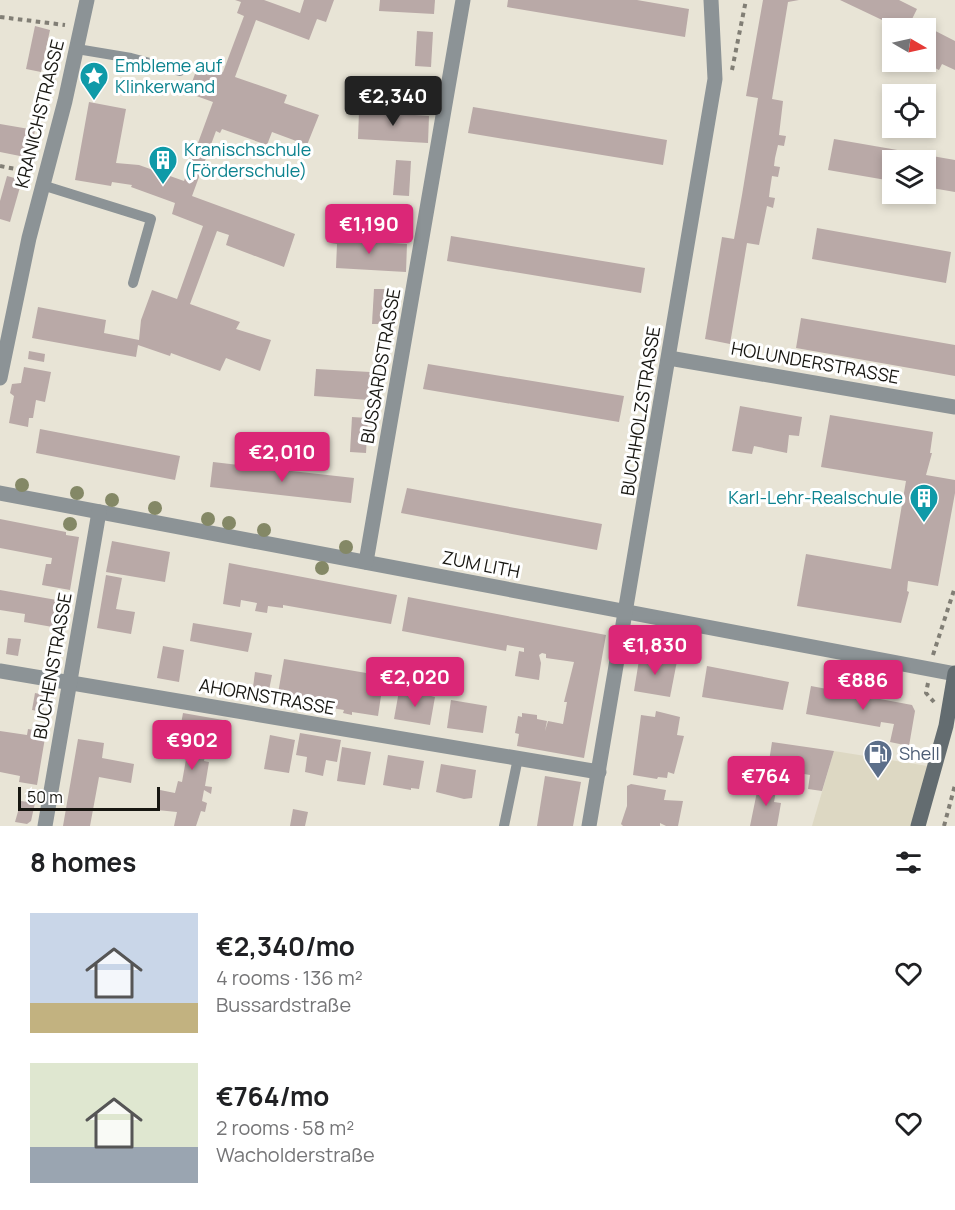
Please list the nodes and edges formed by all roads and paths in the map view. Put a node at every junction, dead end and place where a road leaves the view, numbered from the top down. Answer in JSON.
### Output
{"nodes":[{"id":1,"x":87,"y":0,"type":"edge"},
{"id":2,"x":463,"y":0,"type":"edge"},
{"id":3,"x":711,"y":0,"type":"edge"},
{"id":4,"x":746,"y":0,"type":"edge"},
{"id":5,"x":0,"y":17,"type":"edge"},
{"id":6,"x":82,"y":27,"type":"junction"},
{"id":7,"x":77,"y":49,"type":"junction"},
{"id":8,"x":180,"y":71,"type":"dead end"},
{"id":9,"x":715,"y":79,"type":"junction"},
{"id":10,"x":0,"y":165,"type":"edge"},
{"id":11,"x":43,"y":180,"type":"junction"},
{"id":12,"x":133,"y":282,"type":"dead end"},
{"id":13,"x":669,"y":358,"type":"junction"},
{"id":14,"x":0,"y":378,"type":"edge"},
{"id":15,"x":955,"y":406,"type":"edge"},
{"id":16,"x":0,"y":493,"type":"edge"},
{"id":17,"x":99,"y":512,"type":"junction"},
{"id":18,"x":366,"y":562,"type":"junction"},
{"id":19,"x":955,"y":587,"type":"edge"},
{"id":20,"x":627,"y":613,"type":"junction"},
{"id":21,"x":930,"y":669,"type":"junction"},
{"id":22,"x":0,"y":671,"type":"edge"},
{"id":23,"x":955,"y":673,"type":"edge"},
{"id":24,"x":70,"y":683,"type":"junction"},
{"id":25,"x":932,"y":702,"type":"dead end"},
{"id":26,"x":518,"y":759,"type":"junction"},
{"id":27,"x":599,"y":772,"type":"junction"},
{"id":28,"x":955,"y":785,"type":"edge"},
{"id":29,"x":45,"y":826,"type":"edge"},
{"id":30,"x":504,"y":826,"type":"edge"},
{"id":31,"x":589,"y":826,"type":"edge"},
{"id":32,"x":918,"y":826,"type":"edge"},
{"id":33,"x":944,"y":826,"type":"edge"}],
"edges":[{"from":1,"to":6,"type":"street","name":"KRANICHSTRASSE"},
{"from":2,"to":18,"type":"street","name":"BUSSARDSTRASSE"},
{"from":3,"to":9,"type":"street","name":"BUCHHOLZSTRASSE"},
{"from":4,"to":9,"type":"path"},
{"from":5,"to":6,"type":"path"},
{"from":6,"to":7,"type":"street","name":"KRANICHSTRASSE"},
{"from":7,"to":8,"type":"lane"},
{"from":7,"to":11,"type":"street","name":"KRANICHSTRASSE"},
{"from":9,"to":13,"type":"street","name":"BUCHHOLZSTRASSE"},
{"from":10,"to":11,"type":"path"},
{"from":11,"to":12,"type":"lane"},
{"from":11,"to":14,"type":"street","name":"KRANICHSTRASSE"},
{"from":13,"to":15,"type":"street","name":"HOLUNDERSTRASSE"},
{"from":13,"to":20,"type":"street","name":"BUCHHOLZSTRASSE"},
{"from":16,"to":17,"type":"street","name":"ZUM LITH"},
{"from":17,"to":18,"type":"street","name":"ZUM LITH"},
{"from":17,"to":24,"type":"street","name":"BUCHENSTRASSE"},
{"from":18,"to":20,"type":"street","name":"ZUM LITH"},
{"from":19,"to":21,"type":"path"},
{"from":20,"to":21,"type":"street","name":"ZUM LITH"},
{"from":20,"to":27,"type":"street","name":"BUCHHOLZSTRASSE"},
{"from":21,"to":23,"type":"street","name":"ZUM LITH"},
{"from":21,"to":25,"type":"path"},
{"from":22,"to":24,"type":"street","name":"AHORNSTRASSE"},
{"from":23,"to":32,"type":"main road"},
{"from":24,"to":26,"type":"street","name":"AHORNSTRASSE"},
{"from":24,"to":29,"type":"street","name":"BUCHENSTRASSE"},
{"from":26,"to":27,"type":"street","name":"AHORNSTRASSE"},
{"from":26,"to":30,"type":"lane"},
{"from":27,"to":31,"type":"street","name":"BUCHHOLZSTRASSE"},
{"from":28,"to":33,"type":"path"}]}
